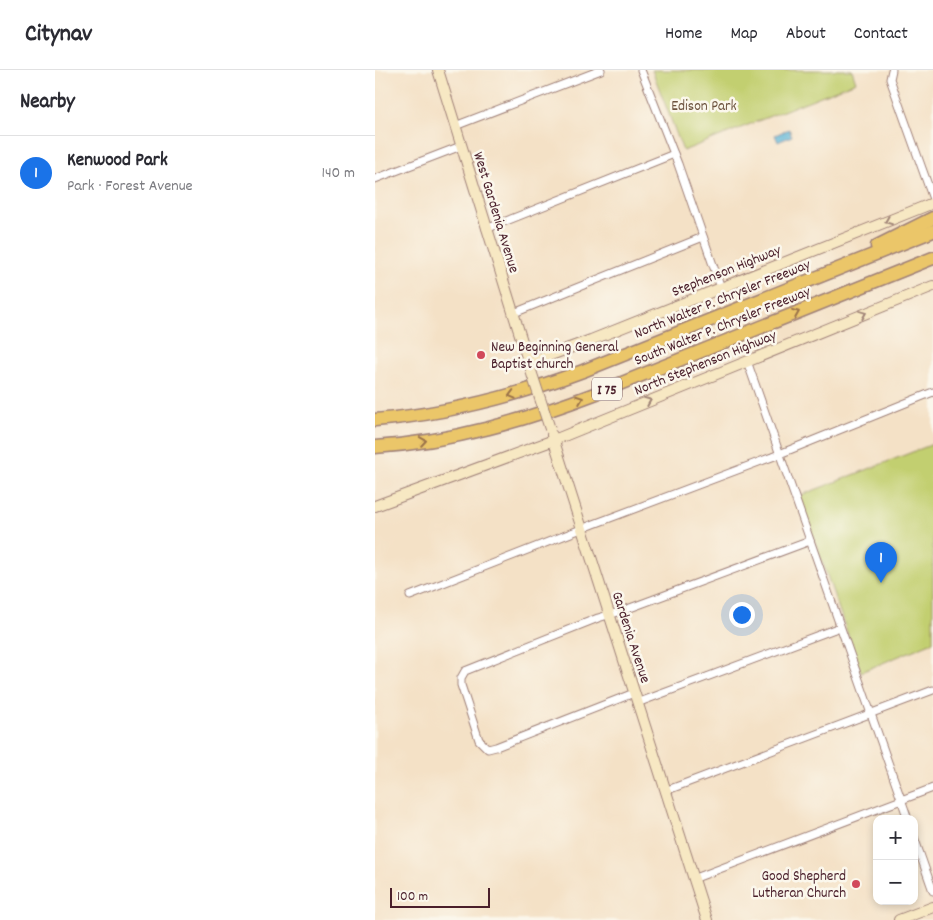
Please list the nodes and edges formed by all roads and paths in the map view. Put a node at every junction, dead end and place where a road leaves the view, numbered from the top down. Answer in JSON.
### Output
{"nodes":[{"id":1,"x":438,"y":70,"type":"edge"},
{"id":2,"x":601,"y":70,"type":"edge"},
{"id":3,"x":641,"y":70,"type":"edge"},
{"id":4,"x":891,"y":71,"type":"edge"},
{"id":5,"x":455,"y":126,"type":"junction"},
{"id":6,"x":461,"y":146,"type":"junction"},
{"id":7,"x":674,"y":154,"type":"junction"},
{"id":8,"x":375,"y":179,"type":"edge"},
{"id":9,"x":933,"y":201,"type":"edge"},
{"id":10,"x":933,"y":218,"type":"edge"},
{"id":11,"x":486,"y":228,"type":"junction"},
{"id":12,"x":933,"y":231,"type":"edge"},
{"id":13,"x":703,"y":237,"type":"junction"},
{"id":14,"x":933,"y":258,"type":"edge"},
{"id":15,"x":933,"y":264,"type":"edge"},
{"id":16,"x":910,"y":267,"type":"junction"},
{"id":17,"x":838,"y":269,"type":"junction"},
{"id":18,"x":933,"y":286,"type":"edge"},
{"id":19,"x":721,"y":288,"type":"junction"},
{"id":20,"x":514,"y":313,"type":"junction"},
{"id":21,"x":747,"y":361,"type":"junction"},
{"id":22,"x":530,"y":367,"type":"junction"},
{"id":23,"x":933,"y":392,"type":"edge"},
{"id":24,"x":375,"y":420,"type":"edge"},
{"id":25,"x":552,"y":434,"type":"junction"},
{"id":26,"x":375,"y":447,"type":"edge"},
{"id":27,"x":779,"y":454,"type":"junction"},
{"id":28,"x":375,"y":506,"type":"edge"},
{"id":29,"x":582,"y":529,"type":"junction"},
{"id":30,"x":810,"y":541,"type":"junction"},
{"id":31,"x":410,"y":596,"type":"dead end"},
{"id":32,"x":609,"y":615,"type":"junction"},
{"id":33,"x":840,"y":628,"type":"junction"},
{"id":34,"x":933,"y":690,"type":"edge"},
{"id":35,"x":635,"y":698,"type":"junction"},
{"id":36,"x":871,"y":714,"type":"junction"},
{"id":37,"x":933,"y":788,"type":"edge"},
{"id":38,"x":665,"y":791,"type":"junction"},
{"id":39,"x":901,"y":801,"type":"junction"},
{"id":40,"x":906,"y":815,"type":"edge"},
{"id":41,"x":918,"y":849,"type":"edge"},
{"id":42,"x":693,"y":878,"type":"junction"},
{"id":43,"x":933,"y":892,"type":"edge"},
{"id":44,"x":933,"y":907,"type":"edge"},
{"id":45,"x":707,"y":920,"type":"edge"},
{"id":46,"x":899,"y":920,"type":"edge"}],
"edges":[{"from":1,"to":5,"type":"main road","name":"West Gardenia Avenue"},
{"from":2,"to":5,"type":"street"},
{"from":3,"to":7,"type":"street"},
{"from":4,"to":9,"type":"street"},
{"from":5,"to":6,"type":"main road","name":"West Gardenia Avenue"},
{"from":6,"to":8,"type":"street"},
{"from":6,"to":11,"type":"main road","name":"West Gardenia Avenue"},
{"from":7,"to":11,"type":"street"},
{"from":7,"to":13,"type":"street"},
{"from":9,"to":19,"type":"main road","name":"Stephenson Highway","one_way":true},
{"from":10,"to":17,"type":"highway"},
{"from":11,"to":20,"type":"main road","name":"West Gardenia Avenue"},
{"from":12,"to":17,"type":"highway","name":"North Walter P. Chrysler Freeway","number":"I 75"},
{"from":13,"to":19,"type":"street"},
{"from":13,"to":20,"type":"street"},
{"from":14,"to":16,"type":"highway","name":"South Walter P. Chrysler Freeway","number":"I 75"},
{"from":15,"to":16,"type":"highway"},
{"from":26,"to":16,"type":"highway","name":"South Walter P. Chrysler Freeway","number":"I 75","one_way":true},
{"from":17,"to":24,"type":"highway","name":"North Walter P. Chrysler Freeway","number":"I 75","one_way":true},
{"from":21,"to":18,"type":"main road","name":"North Stephenson Highway","one_way":true},
{"from":19,"to":22,"type":"main road","name":"Stephenson Highway"},
{"from":20,"to":22,"type":"main road","name":"West Gardenia Avenue"},
{"from":25,"to":21,"type":"main road","name":"North Stephenson Highway","one_way":true},
{"from":21,"to":27,"type":"street"},
{"from":22,"to":25,"type":"main road","name":"Gardenia Avenue","bridge":true},
{"from":23,"to":27,"type":"street"},
{"from":25,"to":28,"type":"main road","name":"North Stephenson Highway"},
{"from":25,"to":29,"type":"main road","name":"Gardenia Avenue"},
{"from":27,"to":29,"type":"street"},
{"from":27,"to":30,"type":"street"},
{"from":29,"to":31,"type":"street"},
{"from":29,"to":32,"type":"main road","name":"Gardenia Avenue"},
{"from":30,"to":32,"type":"street"},
{"from":30,"to":33,"type":"street"},
{"from":32,"to":35,"type":"main road","name":"Gardenia Avenue"},
{"from":32,"to":35,"type":"street"},
{"from":33,"to":35,"type":"street"},
{"from":33,"to":36,"type":"street"},
{"from":34,"to":36,"type":"street"},
{"from":35,"to":38,"type":"main road","name":"Gardenia Avenue"},
{"from":36,"to":38,"type":"street"},
{"from":36,"to":39,"type":"street"},
{"from":37,"to":39,"type":"street"},
{"from":38,"to":42,"type":"main road","name":"Gardenia Avenue"},
{"from":39,"to":40,"type":"street"},
{"from":39,"to":42,"type":"street"},
{"from":41,"to":43,"type":"street"},
{"from":42,"to":45,"type":"main road","name":"Gardenia Avenue"},
{"from":44,"to":46,"type":"main road"}]}
